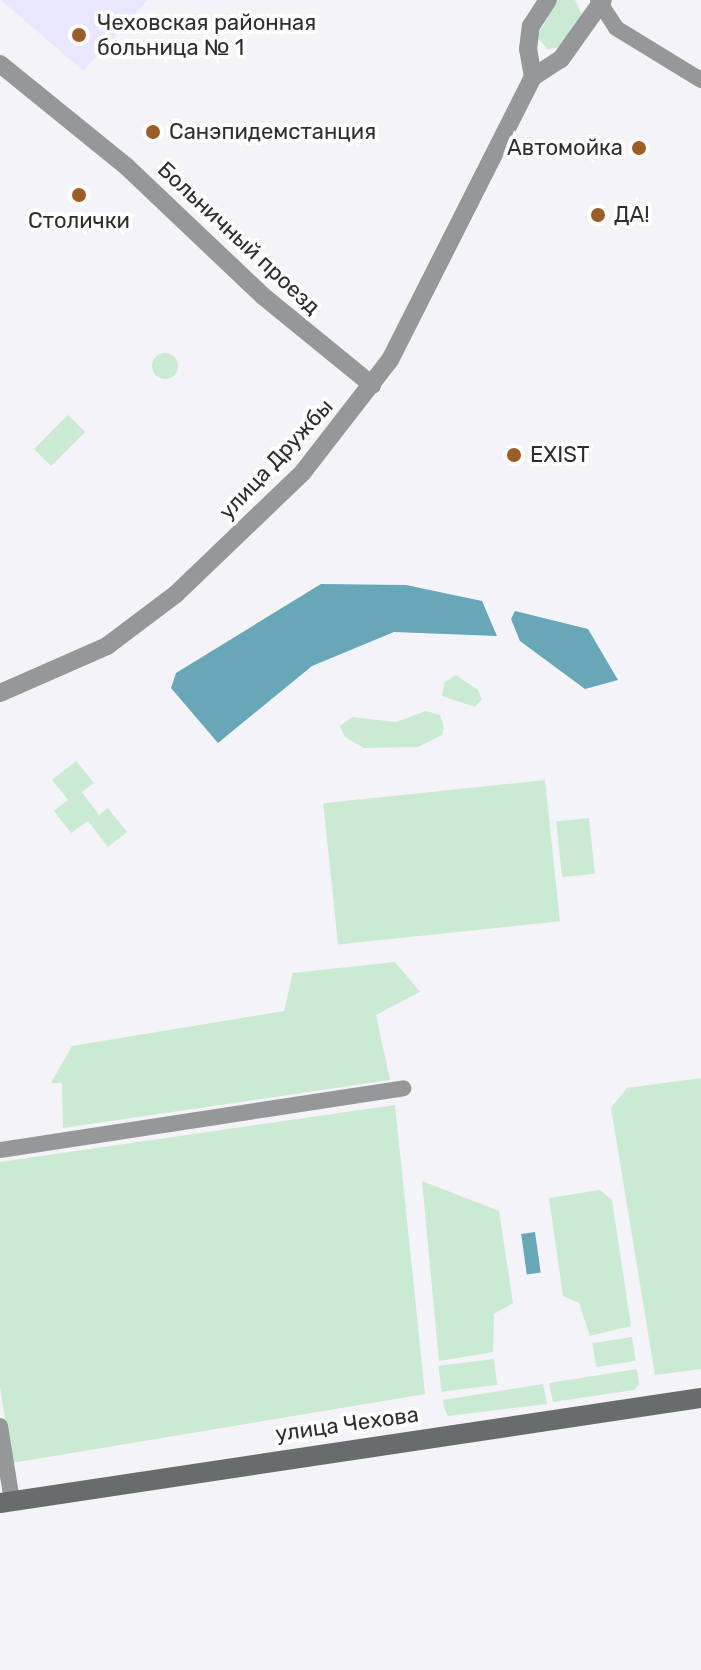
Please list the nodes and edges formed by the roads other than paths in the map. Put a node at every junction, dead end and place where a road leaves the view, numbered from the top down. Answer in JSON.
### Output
{"nodes":[{"id":1,"x":548,"y":0,"type":"edge"},
{"id":2,"x":600,"y":1,"type":"edge"},
{"id":3,"x":0,"y":64,"type":"edge"},
{"id":4,"x":533,"y":77,"type":"junction"},
{"id":5,"x":701,"y":80,"type":"edge"},
{"id":6,"x":372,"y":385,"type":"junction"},
{"id":7,"x":0,"y":693,"type":"edge"},
{"id":8,"x":403,"y":1088,"type":"dead end"},
{"id":9,"x":0,"y":1150,"type":"edge"},
{"id":10,"x":701,"y":1398,"type":"edge"},
{"id":11,"x":0,"y":1426,"type":"edge"},
{"id":12,"x":6,"y":1502,"type":"edge"}],
"edges":[{"from":1,"to":4,"type":"street"},
{"from":2,"to":4,"type":"street","name":"улица Дружбы"},
{"from":2,"to":5,"type":"street"},
{"from":3,"to":6,"type":"street","name":"Больничный проезд"},
{"from":4,"to":6,"type":"street","name":"улица Дружбы"},
{"from":6,"to":7,"type":"street","name":"улица Дружбы"},
{"from":8,"to":9,"type":"street"},
{"from":10,"to":12,"type":"main road","name":"улица Чехова"},
{"from":11,"to":12,"type":"street"}]}
